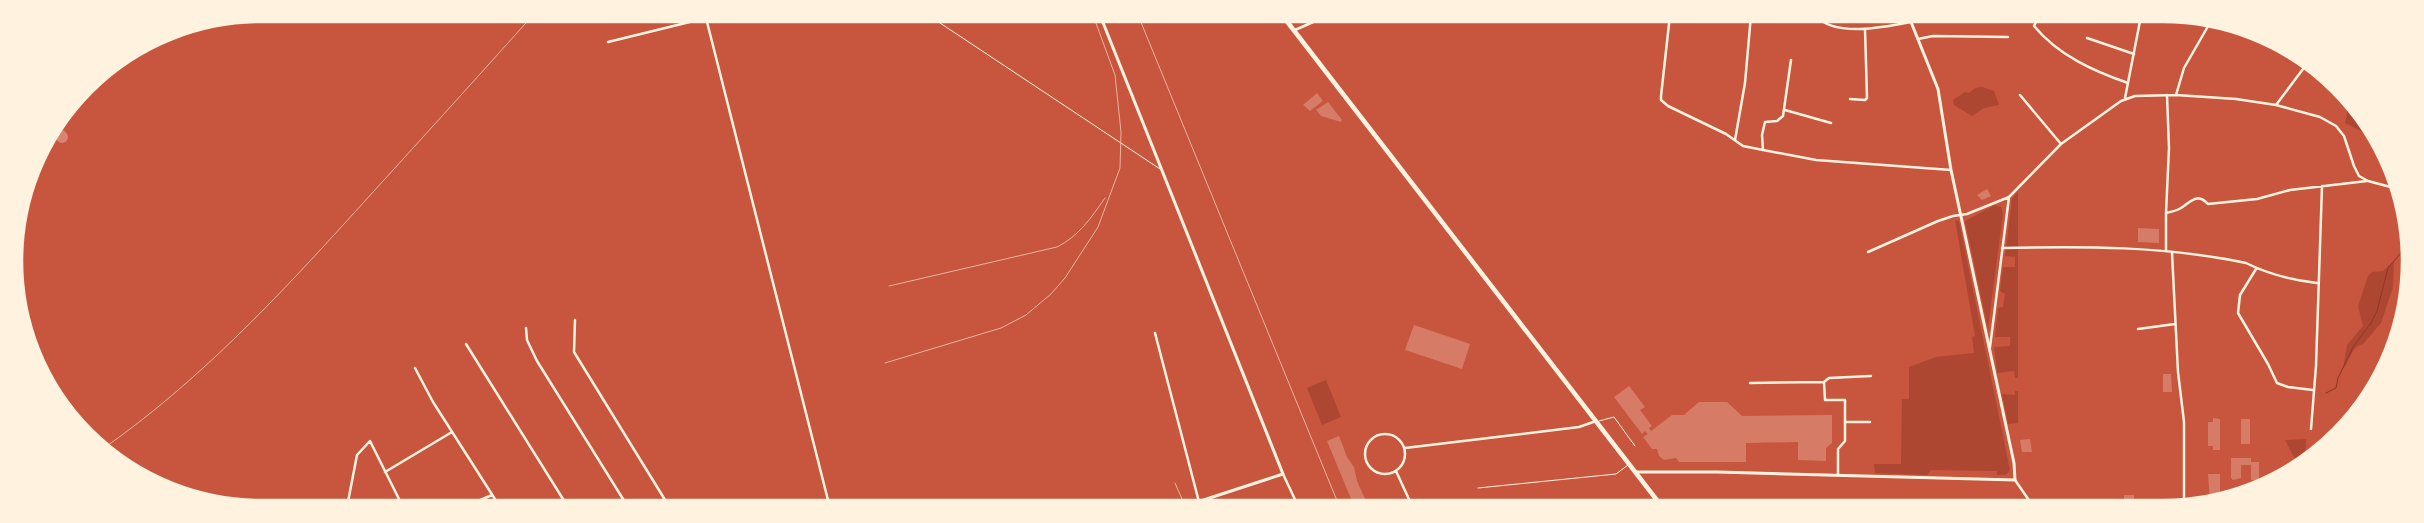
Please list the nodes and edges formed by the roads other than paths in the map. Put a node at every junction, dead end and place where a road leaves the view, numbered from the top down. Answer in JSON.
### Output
{"nodes":[{"id":1,"x":690,"y":22,"type":"edge"},
{"id":2,"x":707,"y":22,"type":"edge"},
{"id":3,"x":938,"y":22,"type":"edge"},
{"id":4,"x":1103,"y":22,"type":"edge"},
{"id":5,"x":1287,"y":22,"type":"edge"},
{"id":6,"x":1314,"y":22,"type":"edge"},
{"id":7,"x":1669,"y":22,"type":"edge"},
{"id":8,"x":1750,"y":22,"type":"edge"},
{"id":9,"x":1827,"y":22,"type":"edge"},
{"id":10,"x":1911,"y":22,"type":"joint"},
{"id":11,"x":2036,"y":22,"type":"edge"},
{"id":12,"x":2140,"y":22,"type":"edge"},
{"id":13,"x":2208,"y":27,"type":"edge"},
{"id":14,"x":1865,"y":29,"type":"junction"},
{"id":15,"x":1294,"y":31,"type":"junction"},
{"id":16,"x":2008,"y":37,"type":"dead end"},
{"id":17,"x":2088,"y":38,"type":"dead end"},
{"id":18,"x":1918,"y":40,"type":"junction"},
{"id":19,"x":608,"y":42,"type":"dead end"},
{"id":20,"x":2134,"y":54,"type":"junction"},
{"id":21,"x":1791,"y":60,"type":"dead end"},
{"id":22,"x":2303,"y":68,"type":"edge"},
{"id":23,"x":2128,"y":83,"type":"junction"},
{"id":24,"x":2167,"y":95,"type":"junction"},
{"id":25,"x":2176,"y":95,"type":"junction"},
{"id":26,"x":2020,"y":96,"type":"dead end"},
{"id":27,"x":2125,"y":98,"type":"junction"},
{"id":28,"x":1850,"y":99,"type":"dead end"},
{"id":29,"x":2276,"y":105,"type":"junction"},
{"id":30,"x":1785,"y":110,"type":"junction"},
{"id":31,"x":1832,"y":123,"type":"dead end"},
{"id":32,"x":1735,"y":140,"type":"junction"},
{"id":33,"x":2061,"y":144,"type":"junction"},
{"id":34,"x":1763,"y":150,"type":"junction"},
{"id":35,"x":1951,"y":170,"type":"junction"},
{"id":36,"x":1163,"y":172,"type":"junction"},
{"id":37,"x":2368,"y":181,"type":"junction"},
{"id":38,"x":2322,"y":186,"type":"junction"},
{"id":39,"x":2389,"y":187,"type":"edge"},
{"id":40,"x":2009,"y":197,"type":"junction"},
{"id":41,"x":2166,"y":213,"type":"junction"},
{"id":42,"x":1962,"y":216,"type":"junction"},
{"id":43,"x":2002,"y":248,"type":"junction"},
{"id":44,"x":2166,"y":250,"type":"junction"},
{"id":45,"x":1868,"y":252,"type":"dead end"},
{"id":46,"x":2172,"y":253,"type":"junction"},
{"id":47,"x":2256,"y":269,"type":"junction"},
{"id":48,"x":2317,"y":283,"type":"junction"},
{"id":49,"x":575,"y":320,"type":"dead end"},
{"id":50,"x":2176,"y":324,"type":"junction"},
{"id":51,"x":526,"y":328,"type":"dead end"},
{"id":52,"x":2138,"y":329,"type":"dead end"},
{"id":53,"x":1155,"y":333,"type":"dead end"},
{"id":54,"x":466,"y":344,"type":"dead end"},
{"id":55,"x":1990,"y":350,"type":"junction"},
{"id":56,"x":415,"y":368,"type":"dead end"},
{"id":57,"x":1871,"y":376,"type":"dead end"},
{"id":58,"x":1824,"y":382,"type":"junction"},
{"id":59,"x":1750,"y":383,"type":"dead end"},
{"id":60,"x":2313,"y":390,"type":"junction"},
{"id":61,"x":1596,"y":421,"type":"junction"},
{"id":62,"x":1844,"y":422,"type":"junction"},
{"id":63,"x":1870,"y":422,"type":"dead end"},
{"id":64,"x":2311,"y":429,"type":"dead end"},
{"id":65,"x":452,"y":432,"type":"junction"},
{"id":66,"x":1634,"y":446,"type":"dead end"},
{"id":67,"x":1405,"y":448,"type":"junction"},
{"id":68,"x":1629,"y":464,"type":"junction"},
{"id":69,"x":1396,"y":470,"type":"junction"},
{"id":70,"x":385,"y":472,"type":"junction"},
{"id":71,"x":1635,"y":472,"type":"junction"},
{"id":72,"x":1283,"y":474,"type":"junction"},
{"id":73,"x":1838,"y":475,"type":"junction"},
{"id":74,"x":2015,"y":480,"type":"junction"},
{"id":75,"x":1478,"y":488,"type":"dead end"},
{"id":76,"x":492,"y":495,"type":"junction"},
{"id":77,"x":2184,"y":499,"type":"edge"},
{"id":78,"x":348,"y":500,"type":"edge"},
{"id":79,"x":399,"y":500,"type":"edge"},
{"id":80,"x":480,"y":500,"type":"edge"},
{"id":81,"x":495,"y":500,"type":"edge"},
{"id":82,"x":564,"y":500,"type":"edge"},
{"id":83,"x":623,"y":500,"type":"edge"},
{"id":84,"x":665,"y":500,"type":"edge"},
{"id":85,"x":828,"y":500,"type":"edge"},
{"id":86,"x":1198,"y":500,"type":"edge"},
{"id":87,"x":1205,"y":500,"type":"edge"},
{"id":88,"x":1295,"y":500,"type":"edge"},
{"id":89,"x":1409,"y":500,"type":"edge"},
{"id":90,"x":1657,"y":500,"type":"edge"},
{"id":91,"x":2029,"y":500,"type":"edge"}],
"edges":[{"from":1,"to":19,"type":"street"},
{"from":2,"to":85,"type":"street"},
{"from":3,"to":36,"type":"lane"},
{"from":4,"to":36,"type":"street"},
{"from":5,"to":15,"type":"main road"},
{"from":6,"to":15,"type":"street"},
{"from":7,"to":32,"type":"street"},
{"from":8,"to":32,"type":"street"},
{"from":9,"to":14,"type":"street"},
{"from":10,"to":14,"type":"street"},
{"from":10,"to":18,"type":"street"},
{"from":11,"to":23,"type":"street"},
{"from":12,"to":20,"type":"street"},
{"from":13,"to":25,"type":"street"},
{"from":14,"to":28,"type":"street"},
{"from":15,"to":61,"type":"main road"},
{"from":16,"to":18,"type":"street"},
{"from":17,"to":20,"type":"street"},
{"from":18,"to":35,"type":"street"},
{"from":20,"to":23,"type":"street"},
{"from":21,"to":30,"type":"street"},
{"from":22,"to":29,"type":"street"},
{"from":23,"to":27,"type":"street"},
{"from":24,"to":25,"type":"street"},
{"from":24,"to":27,"type":"street"},
{"from":24,"to":41,"type":"street"},
{"from":25,"to":29,"type":"street"},
{"from":26,"to":33,"type":"street"},
{"from":27,"to":33,"type":"street"},
{"from":29,"to":37,"type":"street"},
{"from":30,"to":31,"type":"street"},
{"from":30,"to":34,"type":"street"},
{"from":32,"to":34,"type":"street"},
{"from":33,"to":40,"type":"street"},
{"from":34,"to":35,"type":"street"},
{"from":35,"to":42,"type":"street"},
{"from":36,"to":72,"type":"street"},
{"from":37,"to":38,"type":"street"},
{"from":37,"to":39,"type":"street"},
{"from":38,"to":41,"type":"street"},
{"from":38,"to":48,"type":"street"},
{"from":40,"to":42,"type":"street"},
{"from":40,"to":43,"type":"street"},
{"from":41,"to":44,"type":"street"},
{"from":42,"to":45,"type":"street"},
{"from":42,"to":55,"type":"street"},
{"from":43,"to":44,"type":"street"},
{"from":43,"to":55,"type":"street"},
{"from":44,"to":46,"type":"street"},
{"from":46,"to":47,"type":"street"},
{"from":46,"to":50,"type":"street"},
{"from":47,"to":48,"type":"street"},
{"from":47,"to":60,"type":"street"},
{"from":48,"to":60,"type":"street"},
{"from":49,"to":84,"type":"street"},
{"from":50,"to":52,"type":"street"},
{"from":50,"to":77,"type":"street"},
{"from":51,"to":83,"type":"street"},
{"from":53,"to":86,"type":"street"},
{"from":54,"to":82,"type":"street"},
{"from":55,"to":74,"type":"street"},
{"from":56,"to":65,"type":"street"},
{"from":57,"to":58,"type":"street"},
{"from":58,"to":59,"type":"street"},
{"from":58,"to":62,"type":"street"},
{"from":60,"to":64,"type":"street"},
{"from":61,"to":66,"type":"lane"},
{"from":61,"to":67,"type":"street"},
{"from":61,"to":68,"type":"main road"},
{"from":62,"to":63,"type":"street"},
{"from":62,"to":73,"type":"street"},
{"from":65,"to":70,"type":"street"},
{"from":65,"to":76,"type":"street"},
{"from":67,"to":69,"type":"street"},
{"from":67,"to":69,"type":"street"},
{"from":68,"to":71,"type":"main road"},
{"from":68,"to":75,"type":"lane"},
{"from":69,"to":89,"type":"street"},
{"from":70,"to":78,"type":"street"},
{"from":70,"to":79,"type":"street"},
{"from":71,"to":73,"type":"street"},
{"from":71,"to":90,"type":"main road"},
{"from":72,"to":87,"type":"street"},
{"from":72,"to":88,"type":"street"},
{"from":73,"to":74,"type":"street"},
{"from":74,"to":91,"type":"street"},
{"from":76,"to":80,"type":"street"},
{"from":76,"to":81,"type":"street"}]}
